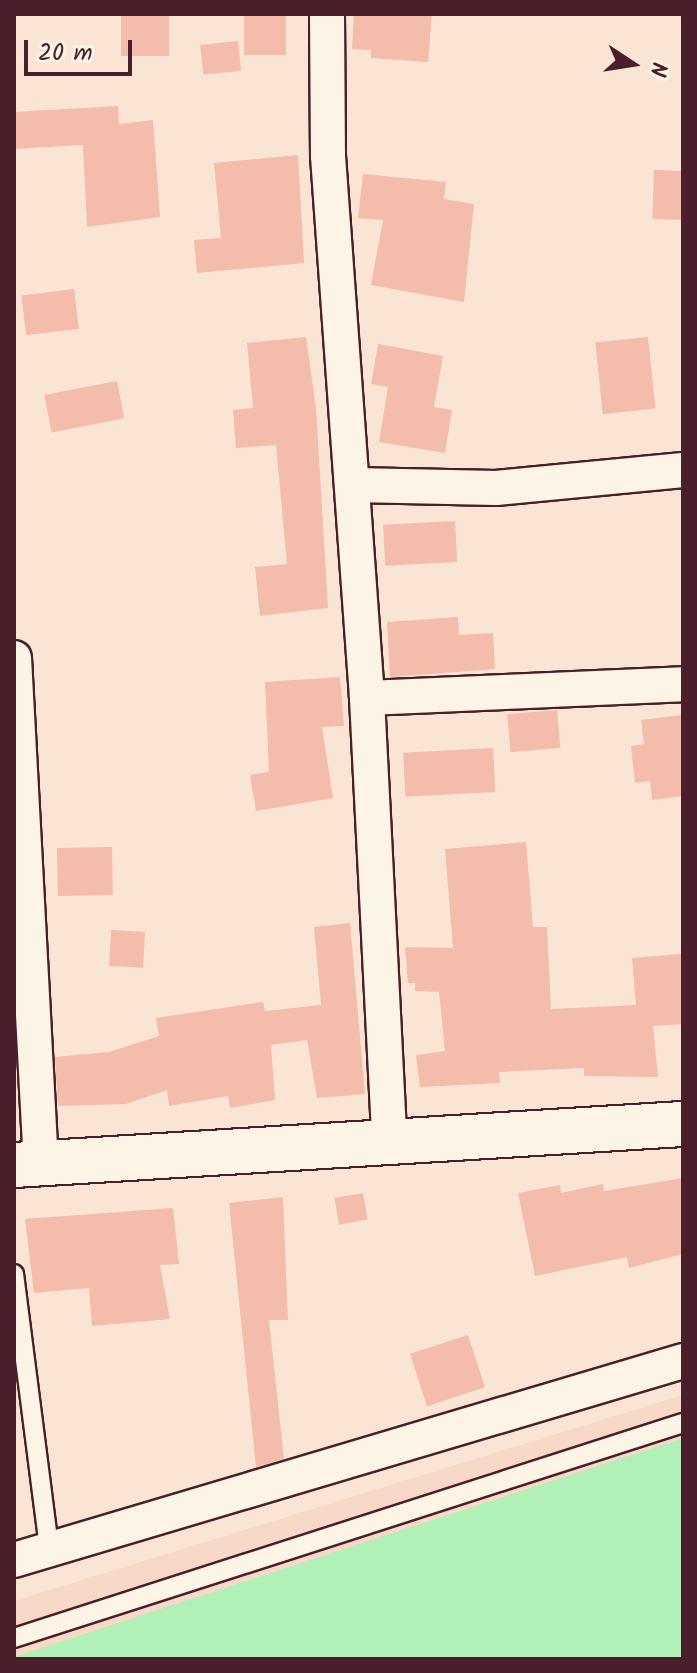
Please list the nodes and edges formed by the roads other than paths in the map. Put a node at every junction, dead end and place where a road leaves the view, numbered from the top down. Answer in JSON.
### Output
{"nodes":[{"id":1,"x":327,"y":14,"type":"edge"},
{"id":2,"x":683,"y":470,"type":"edge"},
{"id":3,"x":354,"y":485,"type":"junction"},
{"id":4,"x":14,"y":658,"type":"edge"},
{"id":5,"x":683,"y":684,"type":"edge"},
{"id":6,"x":367,"y":698,"type":"junction"},
{"id":7,"x":683,"y":1124,"type":"edge"},
{"id":8,"x":390,"y":1145,"type":"junction"},
{"id":9,"x":27,"y":1165,"type":"edge"},
{"id":10,"x":14,"y":1274,"type":"edge"},
{"id":11,"x":683,"y":1361,"type":"edge"},
{"id":12,"x":683,"y":1423,"type":"edge"},
{"id":13,"x":49,"y":1549,"type":"junction"},
{"id":14,"x":14,"y":1560,"type":"edge"},
{"id":15,"x":14,"y":1638,"type":"edge"}],
"edges":[{"from":1,"to":3,"type":"street"},
{"from":2,"to":3,"type":"street"},
{"from":3,"to":6,"type":"street"},
{"from":4,"to":9,"type":"street"},
{"from":5,"to":6,"type":"street"},
{"from":6,"to":8,"type":"street"},
{"from":7,"to":8,"type":"street"},
{"from":8,"to":9,"type":"street"},
{"from":10,"to":13,"type":"lane"},
{"from":11,"to":13,"type":"street"},
{"from":12,"to":15,"type":"lane"},
{"from":13,"to":14,"type":"street"}]}
